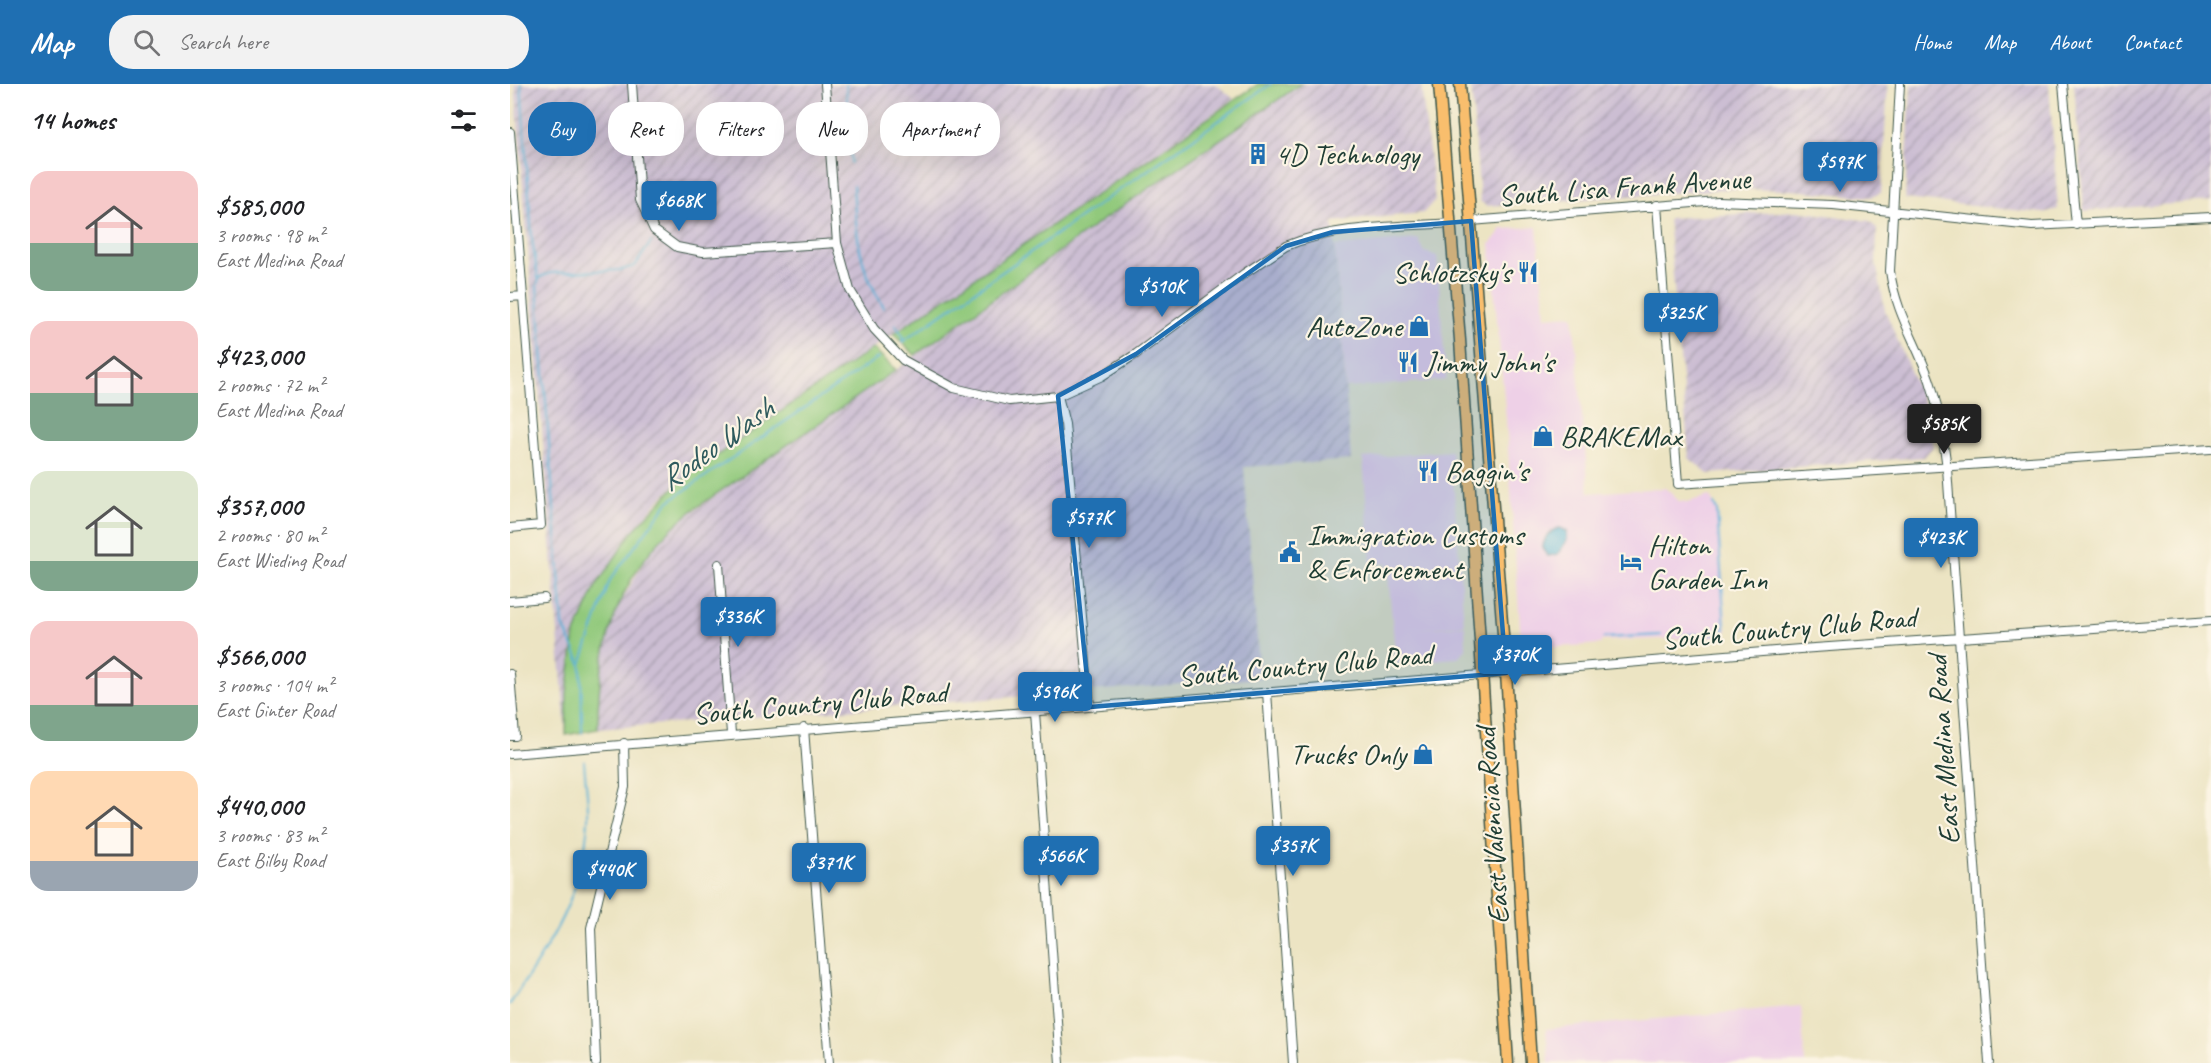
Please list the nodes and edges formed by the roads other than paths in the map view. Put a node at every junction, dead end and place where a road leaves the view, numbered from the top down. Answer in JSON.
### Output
{"nodes":[{"id":1,"x":632,"y":84,"type":"edge"},
{"id":2,"x":825,"y":84,"type":"edge"},
{"id":3,"x":1439,"y":84,"type":"edge"},
{"id":4,"x":1460,"y":84,"type":"edge"},
{"id":5,"x":1900,"y":84,"type":"edge"},
{"id":6,"x":2063,"y":84,"type":"edge"},
{"id":7,"x":510,"y":132,"type":"edge"},
{"id":8,"x":1657,"y":205,"type":"junction"},
{"id":9,"x":1892,"y":212,"type":"junction"},
{"id":10,"x":2211,"y":217,"type":"edge"},
{"id":11,"x":1471,"y":221,"type":"junction"},
{"id":12,"x":1451,"y":223,"type":"junction"},
{"id":13,"x":2076,"y":225,"type":"junction"},
{"id":14,"x":837,"y":243,"type":"junction"},
{"id":15,"x":522,"y":296,"type":"junction"},
{"id":16,"x":510,"y":297,"type":"edge"},
{"id":17,"x":1058,"y":396,"type":"junction"},
{"id":18,"x":2211,"y":448,"type":"edge"},
{"id":19,"x":1947,"y":468,"type":"junction"},
{"id":20,"x":510,"y":528,"type":"edge"},
{"id":21,"x":719,"y":564,"type":"dead end"},
{"id":22,"x":544,"y":598,"type":"dead end"},
{"id":23,"x":510,"y":601,"type":"edge"},
{"id":24,"x":2211,"y":621,"type":"edge"},
{"id":25,"x":1959,"y":638,"type":"junction"},
{"id":26,"x":1506,"y":673,"type":"junction"},
{"id":27,"x":510,"y":674,"type":"edge"},
{"id":28,"x":1483,"y":675,"type":"junction"},
{"id":29,"x":1267,"y":692,"type":"junction"},
{"id":30,"x":1090,"y":707,"type":"junction"},
{"id":31,"x":1035,"y":712,"type":"junction"},
{"id":32,"x":804,"y":728,"type":"junction"},
{"id":33,"x":731,"y":734,"type":"junction"},
{"id":34,"x":510,"y":736,"type":"edge"},
{"id":35,"x":624,"y":743,"type":"junction"},
{"id":36,"x":510,"y":754,"type":"edge"},
{"id":37,"x":1521,"y":906,"type":"junction"},
{"id":38,"x":1498,"y":907,"type":"junction"},
{"id":39,"x":596,"y":1063,"type":"edge"},
{"id":40,"x":829,"y":1063,"type":"edge"},
{"id":41,"x":1060,"y":1063,"type":"edge"},
{"id":42,"x":1293,"y":1063,"type":"edge"},
{"id":43,"x":1508,"y":1063,"type":"edge"},
{"id":44,"x":1531,"y":1063,"type":"edge"},
{"id":45,"x":1989,"y":1063,"type":"edge"}],
"edges":[{"from":1,"to":14,"type":"street"},
{"from":2,"to":14,"type":"street"},
{"from":3,"to":12,"type":"main road","name":"East Valencia Road"},
{"from":4,"to":11,"type":"main road","name":"East Valencia Road"},
{"from":5,"to":9,"type":"street","name":"East Medina Road"},
{"from":6,"to":13,"type":"street"},
{"from":7,"to":15,"type":"street"},
{"from":8,"to":9,"type":"street","name":"South Lisa Frank Avenue"},
{"from":8,"to":11,"type":"street","name":"South Lisa Frank Avenue"},
{"from":8,"to":19,"type":"street"},
{"from":9,"to":13,"type":"street","name":"South Lisa Frank Avenue"},
{"from":9,"to":19,"type":"street","name":"East Medina Road"},
{"from":10,"to":13,"type":"street","name":"South Lisa Frank Avenue"},
{"from":11,"to":12,"type":"main road"},
{"from":11,"to":26,"type":"main road","name":"East Valencia Road"},
{"from":12,"to":17,"type":"street"},
{"from":12,"to":28,"type":"main road","name":"East Valencia Road"},
{"from":14,"to":17,"type":"street"},
{"from":15,"to":16,"type":"street"},
{"from":15,"to":20,"type":"street"},
{"from":17,"to":30,"type":"street"},
{"from":18,"to":19,"type":"street"},
{"from":19,"to":25,"type":"street","name":"East Medina Road"},
{"from":21,"to":33,"type":"street"},
{"from":22,"to":23,"type":"street"},
{"from":24,"to":25,"type":"street","name":"South Country Club Road"},
{"from":25,"to":26,"type":"street","name":"South Country Club Road"},
{"from":25,"to":45,"type":"street","name":"East Medina Road"},
{"from":26,"to":28,"type":"street","name":"South Country Club Road"},
{"from":26,"to":37,"type":"main road","name":"East Valencia Road"},
{"from":27,"to":34,"type":"street"},
{"from":28,"to":29,"type":"street","name":"South Country Club Road"},
{"from":28,"to":38,"type":"main road","name":"East Valencia Road"},
{"from":29,"to":30,"type":"street","name":"South Country Club Road"},
{"from":29,"to":42,"type":"street"},
{"from":30,"to":31,"type":"street","name":"South Country Club Road"},
{"from":31,"to":32,"type":"street","name":"South Country Club Road"},
{"from":31,"to":41,"type":"street"},
{"from":32,"to":33,"type":"street","name":"South Country Club Road"},
{"from":32,"to":40,"type":"street"},
{"from":33,"to":35,"type":"street","name":"South Country Club Road"},
{"from":35,"to":36,"type":"street","name":"South Country Club Road"},
{"from":35,"to":39,"type":"street"},
{"from":37,"to":38,"type":"main road"},
{"from":37,"to":44,"type":"main road","name":"East Valencia Road"},
{"from":38,"to":43,"type":"main road","name":"East Valencia Road"}]}
